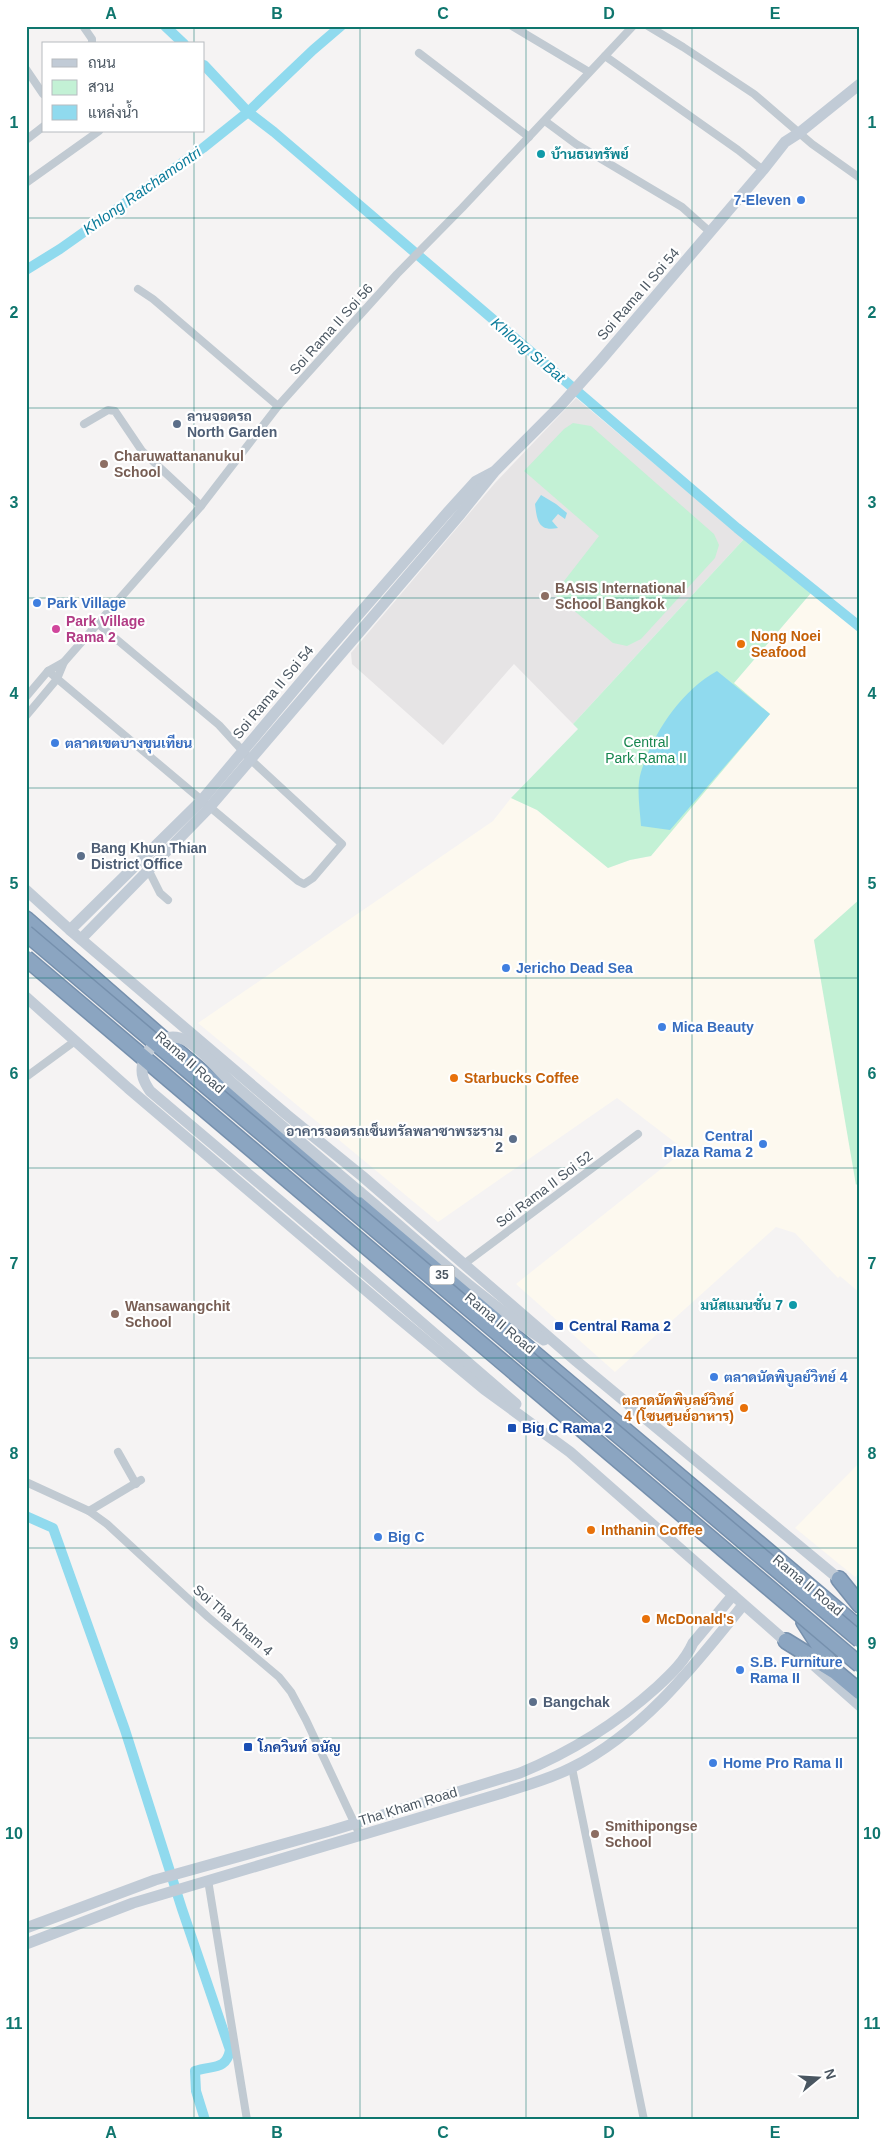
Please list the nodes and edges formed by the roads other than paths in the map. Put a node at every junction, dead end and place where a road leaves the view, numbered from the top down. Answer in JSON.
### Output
{"nodes":[{"id":1,"x":83,"y":26,"type":"edge"},
{"id":2,"x":512,"y":26,"type":"edge"},
{"id":3,"x":633,"y":26,"type":"edge"},
{"id":4,"x":648,"y":26,"type":"edge"},
{"id":5,"x":92,"y":42,"type":"edge"},
{"id":6,"x":419,"y":53,"type":"dead end"},
{"id":7,"x":604,"y":56,"type":"junction"},
{"id":8,"x":26,"y":69,"type":"edge"},
{"id":9,"x":589,"y":72,"type":"junction"},
{"id":10,"x":860,"y":84,"type":"edge"},
{"id":11,"x":42,"y":93,"type":"edge"},
{"id":12,"x":545,"y":120,"type":"junction"},
{"id":13,"x":42,"y":128,"type":"edge"},
{"id":14,"x":98,"y":132,"type":"edge"},
{"id":15,"x":799,"y":133,"type":"junction"},
{"id":16,"x":529,"y":136,"type":"junction"},
{"id":17,"x":26,"y":140,"type":"edge"},
{"id":18,"x":763,"y":170,"type":"junction"},
{"id":19,"x":860,"y":178,"type":"edge"},
{"id":20,"x":26,"y":183,"type":"edge"},
{"id":21,"x":710,"y":232,"type":"junction"},
{"id":22,"x":138,"y":289,"type":"dead end"},
{"id":23,"x":278,"y":406,"type":"junction"},
{"id":24,"x":84,"y":424,"type":"dead end"},
{"id":25,"x":201,"y":506,"type":"junction"},
{"id":26,"x":97,"y":623,"type":"junction"},
{"id":27,"x":64,"y":662,"type":"junction"},
{"id":28,"x":48,"y":671,"type":"junction"},
{"id":29,"x":57,"y":678,"type":"junction"},
{"id":30,"x":26,"y":697,"type":"edge"},
{"id":31,"x":26,"y":716,"type":"edge"},
{"id":32,"x":246,"y":755,"type":"junction"},
{"id":33,"x":205,"y":804,"type":"junction"},
{"id":34,"x":148,"y":869,"type":"junction"},
{"id":35,"x":26,"y":890,"type":"edge"},
{"id":36,"x":168,"y":900,"type":"dead end"},
{"id":37,"x":26,"y":919,"type":"edge"},
{"id":38,"x":70,"y":930,"type":"junction"},
{"id":39,"x":26,"y":933,"type":"edge"},
{"id":40,"x":81,"y":939,"type":"junction"},
{"id":41,"x":26,"y":958,"type":"edge"},
{"id":42,"x":26,"y":964,"type":"edge"},
{"id":43,"x":26,"y":997,"type":"edge"},
{"id":44,"x":75,"y":1041,"type":"junction"},
{"id":45,"x":26,"y":1077,"type":"edge"},
{"id":46,"x":638,"y":1134,"type":"dead end"},
{"id":47,"x":464,"y":1264,"type":"junction"},
{"id":48,"x":574,"y":1360,"type":"junction"},
{"id":49,"x":546,"y":1433,"type":"junction"},
{"id":50,"x":118,"y":1452,"type":"dead end"},
{"id":51,"x":26,"y":1482,"type":"edge"},
{"id":52,"x":89,"y":1512,"type":"junction"},
{"id":53,"x":839,"y":1579,"type":"junction"},
{"id":54,"x":733,"y":1595,"type":"junction"},
{"id":55,"x":860,"y":1596,"type":"edge"},
{"id":56,"x":823,"y":1598,"type":"junction"},
{"id":57,"x":860,"y":1604,"type":"edge"},
{"id":58,"x":743,"y":1605,"type":"junction"},
{"id":59,"x":860,"y":1616,"type":"edge"},
{"id":60,"x":804,"y":1622,"type":"junction"},
{"id":61,"x":860,"y":1629,"type":"edge"},
{"id":62,"x":860,"y":1640,"type":"edge"},
{"id":63,"x":786,"y":1642,"type":"junction"},
{"id":64,"x":689,"y":1652,"type":"junction"},
{"id":65,"x":698,"y":1661,"type":"junction"},
{"id":66,"x":860,"y":1665,"type":"edge"},
{"id":67,"x":860,"y":1670,"type":"edge"},
{"id":68,"x":836,"y":1672,"type":"junction"},
{"id":69,"x":860,"y":1692,"type":"edge"},
{"id":70,"x":860,"y":1706,"type":"edge"},
{"id":71,"x":572,"y":1768,"type":"junction"},
{"id":72,"x":355,"y":1823,"type":"junction"},
{"id":73,"x":360,"y":1836,"type":"junction"},
{"id":74,"x":208,"y":1880,"type":"junction"},
{"id":75,"x":26,"y":1928,"type":"edge"},
{"id":76,"x":26,"y":1944,"type":"edge"},
{"id":77,"x":248,"y":2120,"type":"edge"},
{"id":78,"x":644,"y":2120,"type":"edge"}],
"edges":[{"from":1,"to":5,"type":"street"},
{"from":2,"to":9,"type":"street"},
{"from":3,"to":7,"type":"street","name":"Soi Rama II Soi 56"},
{"from":4,"to":15,"type":"street"},
{"from":6,"to":16,"type":"street"},
{"from":7,"to":9,"type":"street","name":"Soi Rama II Soi 56"},
{"from":7,"to":18,"type":"street"},
{"from":8,"to":11,"type":"street"},
{"from":9,"to":12,"type":"street","name":"Soi Rama II Soi 56"},
{"from":10,"to":15,"type":"main road","name":"Soi Rama II Soi 54"},
{"from":12,"to":16,"type":"street","name":"Soi Rama II Soi 56"},
{"from":12,"to":21,"type":"street"},
{"from":13,"to":17,"type":"street"},
{"from":14,"to":20,"type":"street"},
{"from":15,"to":18,"type":"main road","name":"Soi Rama II Soi 54"},
{"from":15,"to":19,"type":"street"},
{"from":16,"to":23,"type":"street","name":"Soi Rama II Soi 56"},
{"from":18,"to":21,"type":"main road","name":"Soi Rama II Soi 54"},
{"from":21,"to":32,"type":"main road","name":"Soi Rama II Soi 54"},
{"from":22,"to":23,"type":"street"},
{"from":23,"to":25,"type":"street","name":"Soi Rama II Soi 56"},
{"from":24,"to":25,"type":"street"},
{"from":25,"to":26,"type":"street","name":"Soi Rama II Soi 56"},
{"from":26,"to":27,"type":"street","name":"Soi Rama II Soi 56"},
{"from":26,"to":32,"type":"street"},
{"from":27,"to":28,"type":"street","name":"Soi Rama II Soi 56"},
{"from":27,"to":29,"type":"street","name":"Soi Rama II Soi 56"},
{"from":28,"to":29,"type":"street"},
{"from":28,"to":30,"type":"street","name":"Soi Rama II Soi 56"},
{"from":29,"to":31,"type":"street","name":"Soi Rama II Soi 56"},
{"from":29,"to":33,"type":"street"},
{"from":32,"to":33,"type":"main road","name":"Soi Rama II Soi 54"},
{"from":32,"to":33,"type":"street"},
{"from":33,"to":34,"type":"main road","name":"Soi Rama II Soi 54"},
{"from":33,"to":38,"type":"main road","name":"Soi Rama II Soi 54"},
{"from":34,"to":36,"type":"street"},
{"from":34,"to":40,"type":"main road","name":"Soi Rama II Soi 54"},
{"from":35,"to":38,"type":"main road","name":"Rama II Road","number":"35"},
{"from":37,"to":56,"type":"highway","name":"Rama II Road","number":"35"},
{"from":38,"to":40,"type":"main road","name":"Rama II Road","number":"35"},
{"from":39,"to":62,"type":"highway","bridge":true},
{"from":40,"to":47,"type":"main road","name":"Rama II Road","number":"35"},
{"from":41,"to":66,"type":"highway","bridge":true},
{"from":42,"to":60,"type":"highway","number":"35"},
{"from":43,"to":44,"type":"main road"},
{"from":44,"to":45,"type":"street"},
{"from":44,"to":49,"type":"main road"},
{"from":46,"to":47,"type":"street","name":"Soi Rama II Soi 52"},
{"from":47,"to":48,"type":"main road","name":"Rama II Road","number":"35"},
{"from":48,"to":49,"type":"main road","bridge":true},
{"from":48,"to":53,"type":"main road","name":"Rama II Road","number":"35"},
{"from":49,"to":54,"type":"main road"},
{"from":50,"to":52,"type":"street"},
{"from":51,"to":52,"type":"street","name":"Soi Tha Kham 4"},
{"from":52,"to":72,"type":"street","name":"Soi Tha Kham 4"},
{"from":53,"to":55,"type":"main road","name":"Rama II Road","number":"35"},
{"from":53,"to":57,"type":"highway"},
{"from":54,"to":58,"type":"main road"},
{"from":54,"to":64,"type":"main road","name":"Tha Kham Road"},
{"from":56,"to":59,"type":"highway"},
{"from":56,"to":61,"type":"highway","name":"Rama II Road","number":"35"},
{"from":58,"to":63,"type":"main road"},
{"from":58,"to":65,"type":"main road","name":"Tha Kham Road"},
{"from":60,"to":67,"type":"highway","number":"35"},
{"from":60,"to":68,"type":"highway"},
{"from":63,"to":68,"type":"highway"},
{"from":63,"to":70,"type":"main road"},
{"from":64,"to":65,"type":"main road"},
{"from":64,"to":72,"type":"main road","name":"Tha Kham Road"},
{"from":65,"to":71,"type":"main road","name":"Tha Kham Road"},
{"from":68,"to":69,"type":"highway"},
{"from":71,"to":73,"type":"main road","name":"Tha Kham Road"},
{"from":71,"to":78,"type":"street"},
{"from":72,"to":73,"type":"street","name":"Soi Tha Kham 4"},
{"from":72,"to":75,"type":"main road","name":"Tha Kham Road"},
{"from":73,"to":74,"type":"main road","name":"Tha Kham Road"},
{"from":74,"to":76,"type":"main road","name":"Tha Kham Road"},
{"from":74,"to":77,"type":"street"}]}
